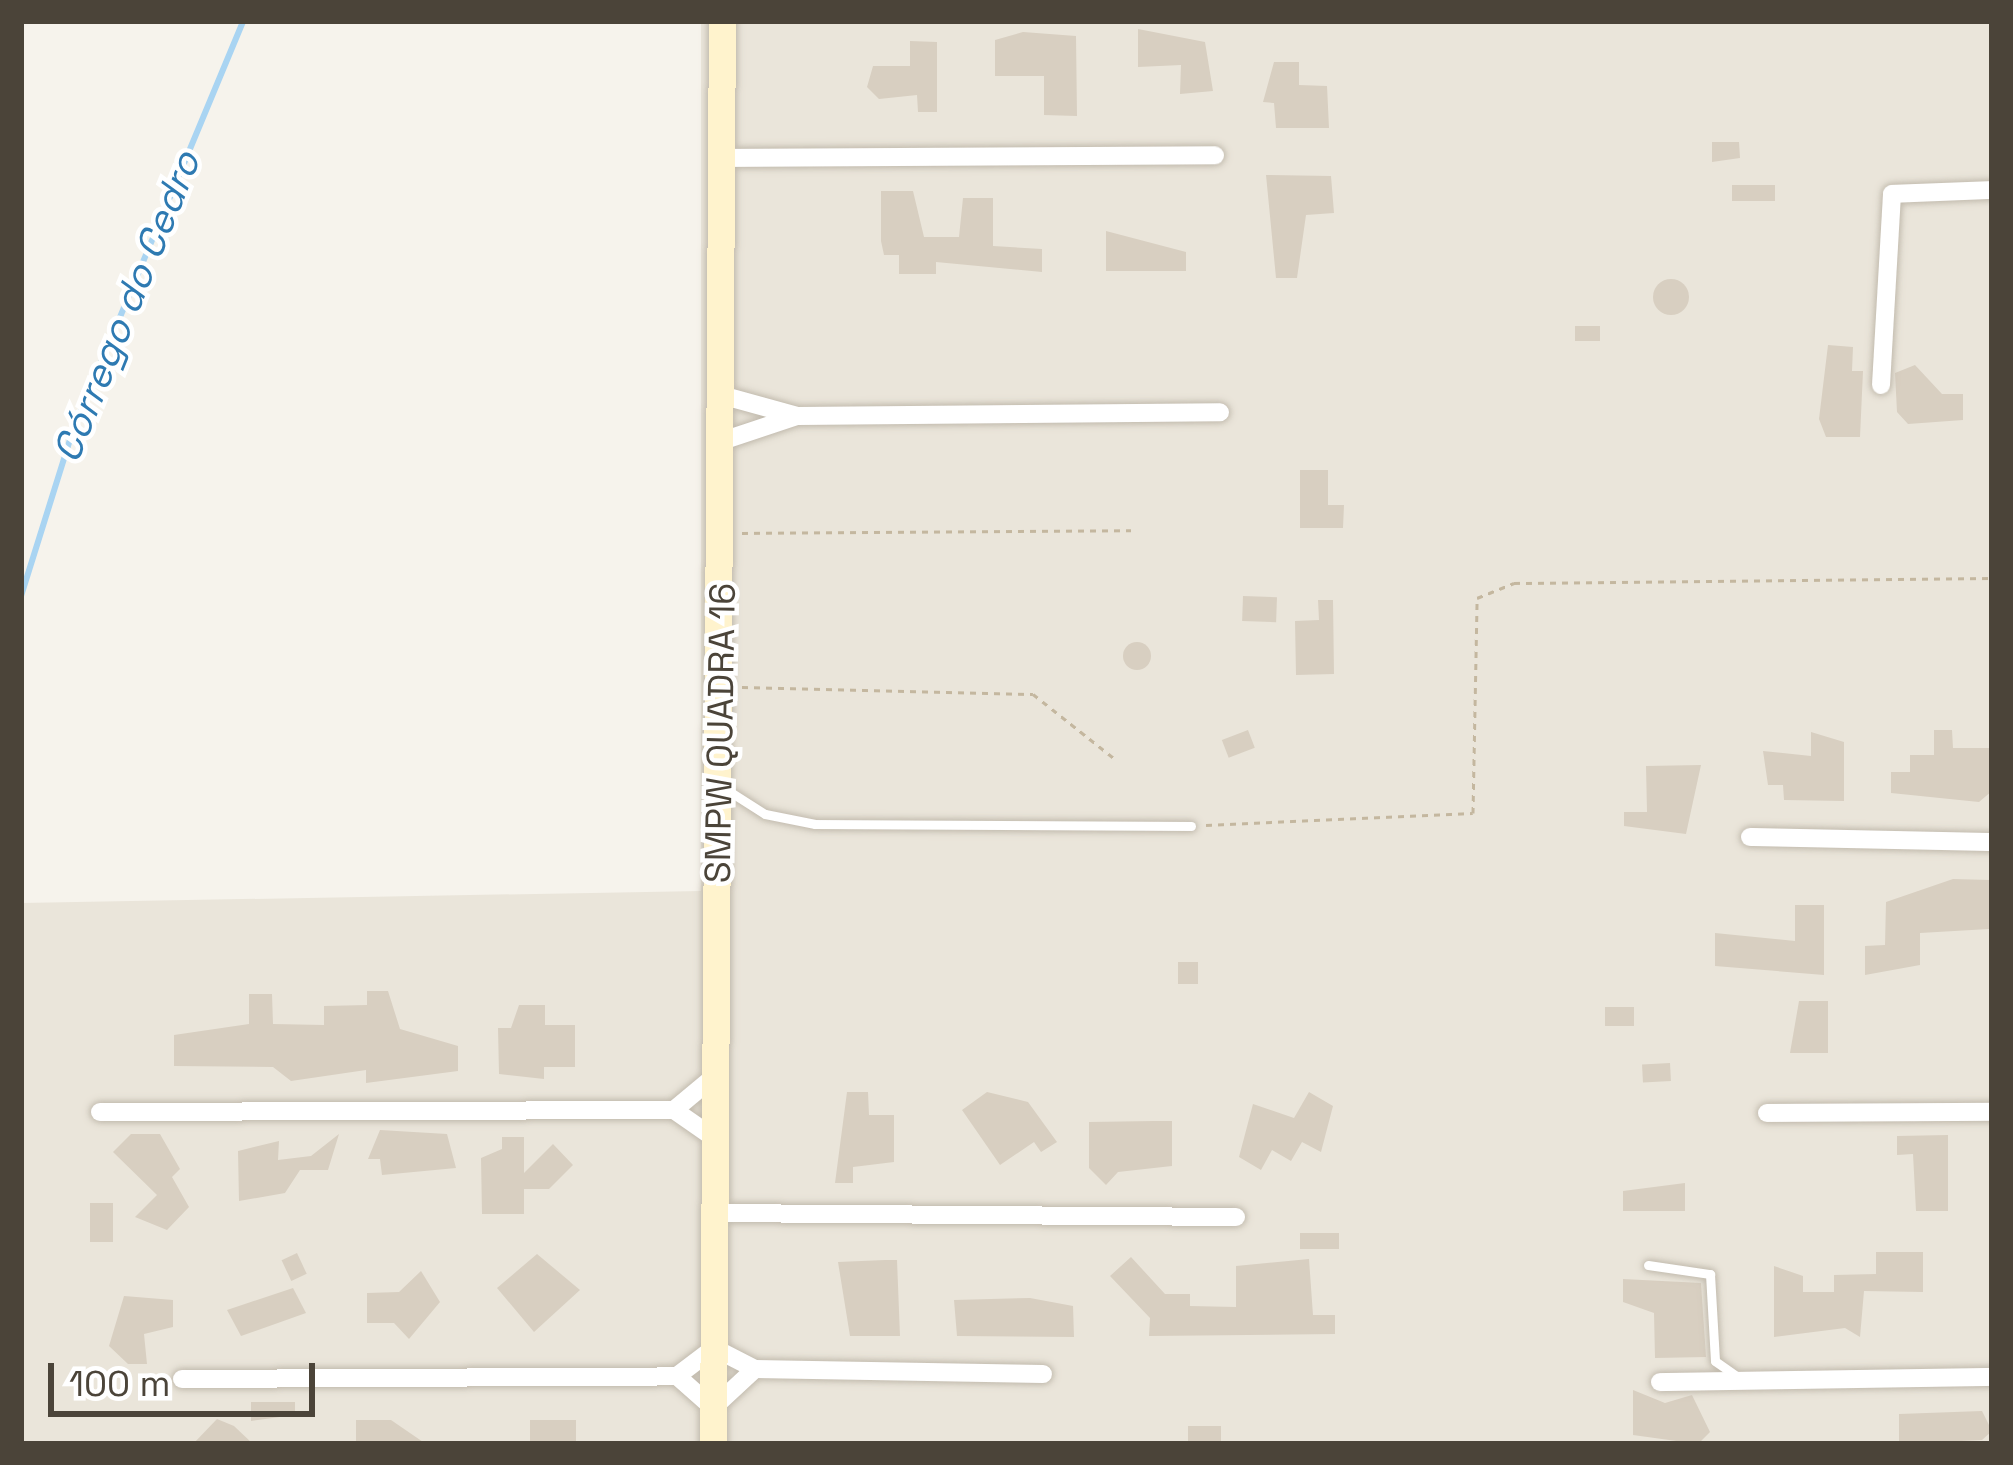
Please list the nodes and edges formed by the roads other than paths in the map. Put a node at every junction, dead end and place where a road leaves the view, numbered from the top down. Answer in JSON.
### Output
{"nodes":[{"id":1,"x":722,"y":21,"type":"edge"},
{"id":2,"x":1215,"y":155,"type":"dead end"},
{"id":3,"x":722,"y":158,"type":"junction"},
{"id":4,"x":1992,"y":190,"type":"edge"},
{"id":5,"x":1881,"y":385,"type":"dead end"},
{"id":6,"x":722,"y":395,"type":"junction"},
{"id":7,"x":1220,"y":412,"type":"dead end"},
{"id":8,"x":797,"y":416,"type":"junction"},
{"id":9,"x":722,"y":441,"type":"junction"},
{"id":10,"x":721,"y":786,"type":"junction"},
{"id":11,"x":1191,"y":826,"type":"road end"},
{"id":12,"x":1750,"y":837,"type":"dead end"},
{"id":13,"x":1992,"y":842,"type":"edge"},
{"id":14,"x":717,"y":1074,"type":"junction"},
{"id":15,"x":674,"y":1110,"type":"junction"},
{"id":16,"x":100,"y":1112,"type":"dead end"},
{"id":17,"x":1992,"y":1112,"type":"edge"},
{"id":18,"x":1767,"y":1113,"type":"dead end"},
{"id":19,"x":716,"y":1140,"type":"junction"},
{"id":20,"x":716,"y":1213,"type":"junction"},
{"id":21,"x":1236,"y":1217,"type":"dead end"},
{"id":22,"x":1648,"y":1265,"type":"dead end"},
{"id":23,"x":714,"y":1348,"type":"junction"},
{"id":24,"x":755,"y":1369,"type":"junction"},
{"id":25,"x":1043,"y":1374,"type":"dead end"},
{"id":26,"x":677,"y":1376,"type":"junction"},
{"id":27,"x":1992,"y":1377,"type":"edge"},
{"id":28,"x":182,"y":1379,"type":"dead end"},
{"id":29,"x":1742,"y":1379,"type":"junction"},
{"id":30,"x":1660,"y":1382,"type":"dead end"},
{"id":31,"x":713,"y":1408,"type":"junction"},
{"id":32,"x":713,"y":1444,"type":"edge"}],
"edges":[{"from":1,"to":3,"type":"street","name":"SMPW QUADRA 16"},
{"from":2,"to":3,"type":"street"},
{"from":3,"to":6,"type":"street","name":"SMPW QUADRA 16"},
{"from":4,"to":5,"type":"street"},
{"from":6,"to":8,"type":"street"},
{"from":6,"to":9,"type":"street","name":"SMPW QUADRA 16"},
{"from":7,"to":8,"type":"street"},
{"from":8,"to":9,"type":"street"},
{"from":9,"to":10,"type":"street","name":"SMPW QUADRA 16"},
{"from":10,"to":11,"type":"lane"},
{"from":10,"to":14,"type":"street","name":"SMPW QUADRA 16"},
{"from":12,"to":13,"type":"street"},
{"from":14,"to":15,"type":"street"},
{"from":14,"to":19,"type":"street","name":"SMPW QUADRA 16"},
{"from":15,"to":16,"type":"street"},
{"from":15,"to":19,"type":"street"},
{"from":17,"to":18,"type":"street"},
{"from":19,"to":20,"type":"street","name":"SMPW QUADRA 16"},
{"from":20,"to":21,"type":"street"},
{"from":20,"to":23,"type":"street","name":"SMPW QUADRA 16"},
{"from":22,"to":29,"type":"lane"},
{"from":23,"to":24,"type":"street"},
{"from":23,"to":26,"type":"street"},
{"from":23,"to":31,"type":"street","name":"SMPW QUADRA 16"},
{"from":24,"to":25,"type":"street"},
{"from":24,"to":31,"type":"street"},
{"from":26,"to":28,"type":"street"},
{"from":26,"to":31,"type":"street"},
{"from":27,"to":29,"type":"street"},
{"from":29,"to":30,"type":"street"},
{"from":31,"to":32,"type":"street","name":"SMPW QUADRA 16"}]}
